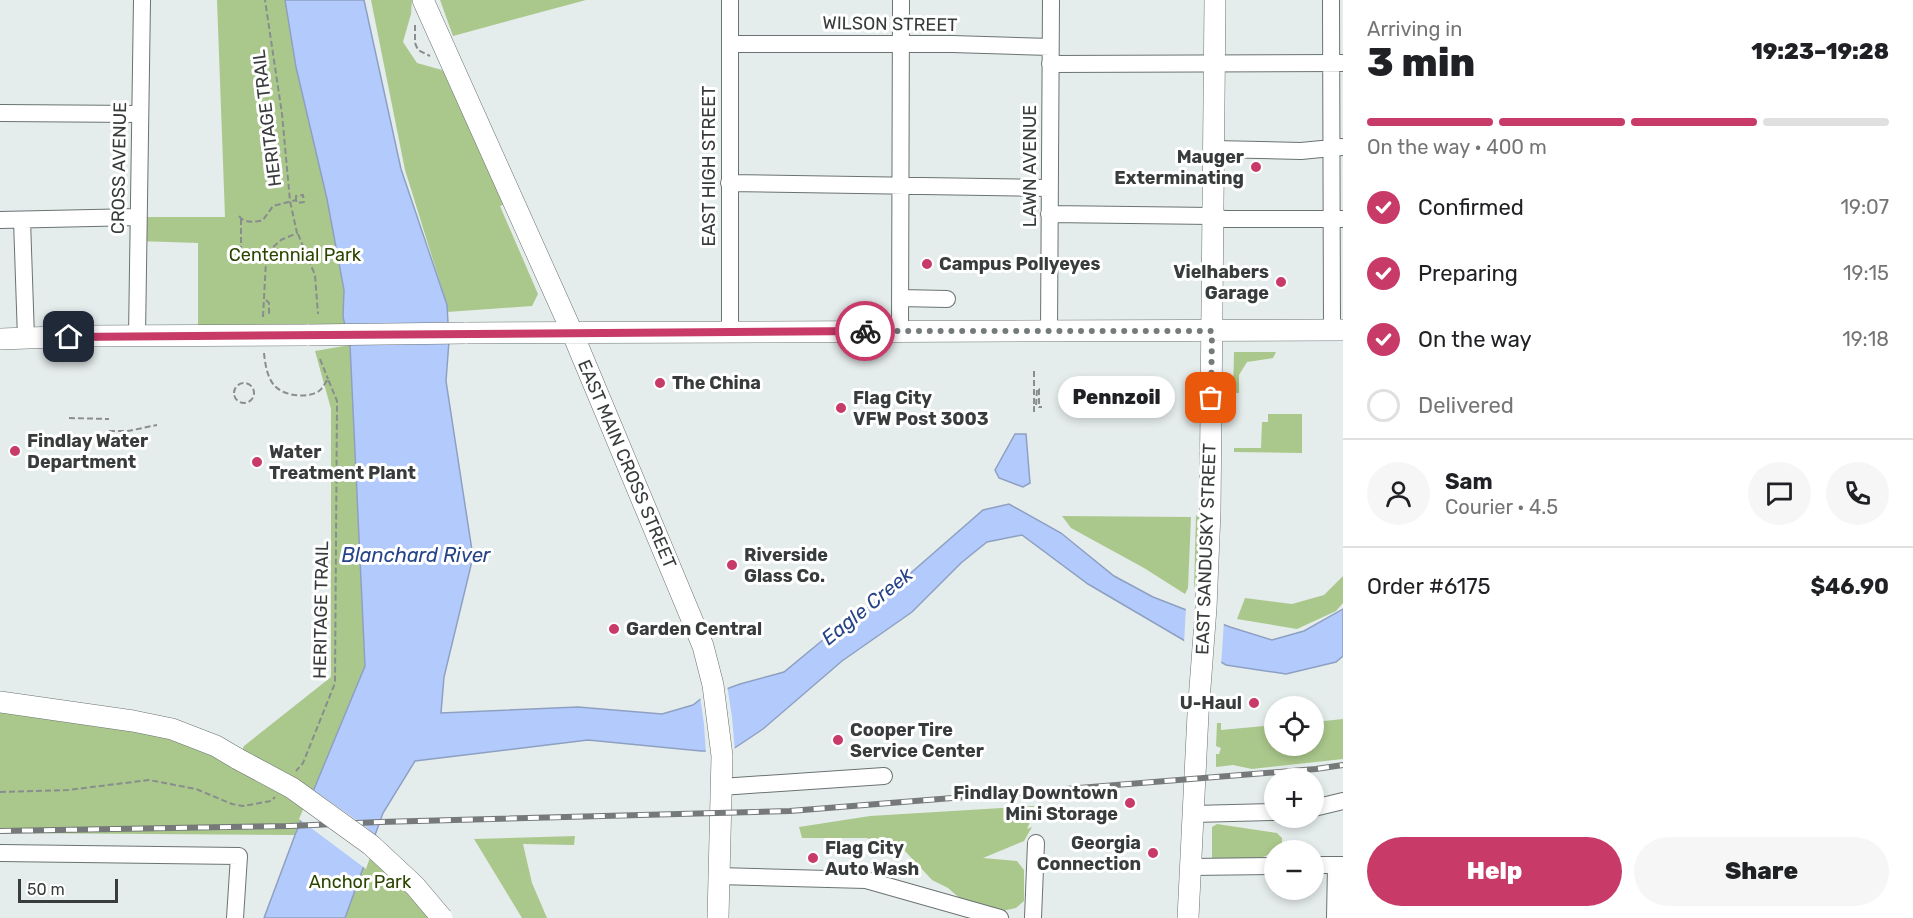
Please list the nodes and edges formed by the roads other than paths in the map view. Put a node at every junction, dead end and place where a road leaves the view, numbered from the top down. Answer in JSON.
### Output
{"nodes":[{"id":1,"x":141,"y":0,"type":"edge"},
{"id":2,"x":423,"y":0,"type":"edge"},
{"id":3,"x":730,"y":0,"type":"edge"},
{"id":4,"x":902,"y":0,"type":"edge"},
{"id":5,"x":1051,"y":0,"type":"edge"},
{"id":6,"x":1215,"y":0,"type":"edge"},
{"id":7,"x":1330,"y":0,"type":"edge"},
{"id":8,"x":730,"y":44,"type":"junction"},
{"id":9,"x":902,"y":44,"type":"junction"},
{"id":10,"x":1050,"y":47,"type":"junction"},
{"id":11,"x":1215,"y":63,"type":"junction"},
{"id":12,"x":1336,"y":63,"type":"edge"},
{"id":13,"x":1050,"y":64,"type":"junction"},
{"id":14,"x":0,"y":113,"type":"edge"},
{"id":15,"x":139,"y":114,"type":"junction"},
{"id":16,"x":1337,"y":147,"type":"edge"},
{"id":17,"x":1214,"y":149,"type":"junction"},
{"id":18,"x":729,"y":183,"type":"junction"},
{"id":19,"x":901,"y":185,"type":"junction"},
{"id":20,"x":1049,"y":188,"type":"junction"},
{"id":21,"x":1049,"y":214,"type":"junction"},
{"id":22,"x":1213,"y":216,"type":"junction"},
{"id":23,"x":138,"y":217,"type":"junction"},
{"id":24,"x":1337,"y":219,"type":"edge"},
{"id":25,"x":0,"y":220,"type":"edge"},
{"id":26,"x":22,"y":220,"type":"junction"},
{"id":27,"x":900,"y":298,"type":"junction"},
{"id":28,"x":947,"y":299,"type":"dead end"},
{"id":29,"x":1337,"y":330,"type":"edge"},
{"id":30,"x":1212,"y":331,"type":"junction"},
{"id":31,"x":572,"y":332,"type":"junction"},
{"id":32,"x":729,"y":332,"type":"junction"},
{"id":33,"x":900,"y":332,"type":"junction"},
{"id":34,"x":1048,"y":332,"type":"junction"},
{"id":35,"x":136,"y":336,"type":"junction"},
{"id":36,"x":26,"y":338,"type":"junction"},
{"id":37,"x":0,"y":339,"type":"edge"},
{"id":38,"x":0,"y":702,"type":"edge"},
{"id":39,"x":884,"y":776,"type":"dead end"},
{"id":40,"x":721,"y":786,"type":"junction"},
{"id":41,"x":1343,"y":801,"type":"edge"},
{"id":42,"x":1324,"y":806,"type":"edge"},
{"id":43,"x":1264,"y":812,"type":"edge"},
{"id":44,"x":1193,"y":814,"type":"junction"},
{"id":45,"x":1036,"y":843,"type":"dead end"},
{"id":46,"x":0,"y":853,"type":"edge"},
{"id":47,"x":1324,"y":865,"type":"edge"},
{"id":48,"x":1340,"y":865,"type":"edge"},
{"id":49,"x":1264,"y":866,"type":"edge"},
{"id":50,"x":1190,"y":867,"type":"junction"},
{"id":51,"x":718,"y":876,"type":"junction"},
{"id":52,"x":235,"y":918,"type":"edge"},
{"id":53,"x":442,"y":918,"type":"edge"},
{"id":54,"x":718,"y":918,"type":"edge"},
{"id":55,"x":1000,"y":918,"type":"edge"},
{"id":56,"x":1033,"y":918,"type":"edge"},
{"id":57,"x":1188,"y":918,"type":"edge"},
{"id":58,"x":1335,"y":918,"type":"edge"}],
"edges":[{"from":1,"to":15,"type":"street","name":"CROSS AVENUE"},
{"from":2,"to":31,"type":"main road","name":"EAST MAIN CROSS STREET"},
{"from":3,"to":8,"type":"street","name":"EAST HIGH STREET"},
{"from":4,"to":9,"type":"street"},
{"from":5,"to":10,"type":"street","name":"LAWN AVENUE"},
{"from":6,"to":11,"type":"main road","name":"EAST SANDUSKY STREET"},
{"from":7,"to":12,"type":"street"},
{"from":8,"to":9,"type":"street","name":"WILSON STREET"},
{"from":8,"to":18,"type":"street","name":"EAST HIGH STREET"},
{"from":9,"to":10,"type":"street","name":"WILSON STREET"},
{"from":9,"to":19,"type":"street"},
{"from":10,"to":13,"type":"street","name":"LAWN AVENUE"},
{"from":11,"to":12,"type":"street"},
{"from":11,"to":13,"type":"street"},
{"from":11,"to":17,"type":"main road","name":"EAST SANDUSKY STREET"},
{"from":12,"to":16,"type":"street"},
{"from":13,"to":20,"type":"street","name":"LAWN AVENUE"},
{"from":14,"to":15,"type":"street"},
{"from":15,"to":23,"type":"street","name":"CROSS AVENUE"},
{"from":16,"to":17,"type":"street"},
{"from":16,"to":24,"type":"street"},
{"from":17,"to":22,"type":"main road","name":"EAST SANDUSKY STREET"},
{"from":18,"to":19,"type":"street"},
{"from":18,"to":32,"type":"street","name":"EAST HIGH STREET"},
{"from":19,"to":20,"type":"street"},
{"from":19,"to":27,"type":"street"},
{"from":20,"to":21,"type":"street","name":"LAWN AVENUE"},
{"from":21,"to":22,"type":"street"},
{"from":21,"to":34,"type":"street","name":"LAWN AVENUE"},
{"from":22,"to":24,"type":"street"},
{"from":22,"to":30,"type":"main road","name":"EAST SANDUSKY STREET"},
{"from":23,"to":26,"type":"street"},
{"from":23,"to":35,"type":"street","name":"CROSS AVENUE"},
{"from":24,"to":29,"type":"street"},
{"from":25,"to":26,"type":"street"},
{"from":26,"to":36,"type":"street"},
{"from":27,"to":28,"type":"street"},
{"from":27,"to":33,"type":"street"},
{"from":29,"to":30,"type":"main road"},
{"from":30,"to":34,"type":"main road"},
{"from":30,"to":44,"type":"main road","name":"EAST SANDUSKY STREET"},
{"from":31,"to":32,"type":"main road"},
{"from":31,"to":35,"type":"main road","bridge":true},
{"from":31,"to":40,"type":"main road","name":"EAST MAIN CROSS STREET"},
{"from":32,"to":33,"type":"main road"},
{"from":33,"to":34,"type":"main road"},
{"from":35,"to":36,"type":"main road"},
{"from":36,"to":37,"type":"main road"},
{"from":38,"to":53,"type":"main road","bridge":true},
{"from":39,"to":40,"type":"street"},
{"from":40,"to":51,"type":"main road","name":"EAST MAIN CROSS STREET"},
{"from":41,"to":42,"type":"street"},
{"from":43,"to":44,"type":"street"},
{"from":44,"to":50,"type":"main road","name":"EAST SANDUSKY STREET"},
{"from":45,"to":56,"type":"street"},
{"from":46,"to":52,"type":"street"},
{"from":47,"to":48,"type":"street"},
{"from":48,"to":58,"type":"street"},
{"from":49,"to":50,"type":"street"},
{"from":50,"to":57,"type":"main road","name":"EAST SANDUSKY STREET"},
{"from":51,"to":54,"type":"main road","name":"EAST MAIN CROSS STREET"},
{"from":51,"to":55,"type":"street"}]}
